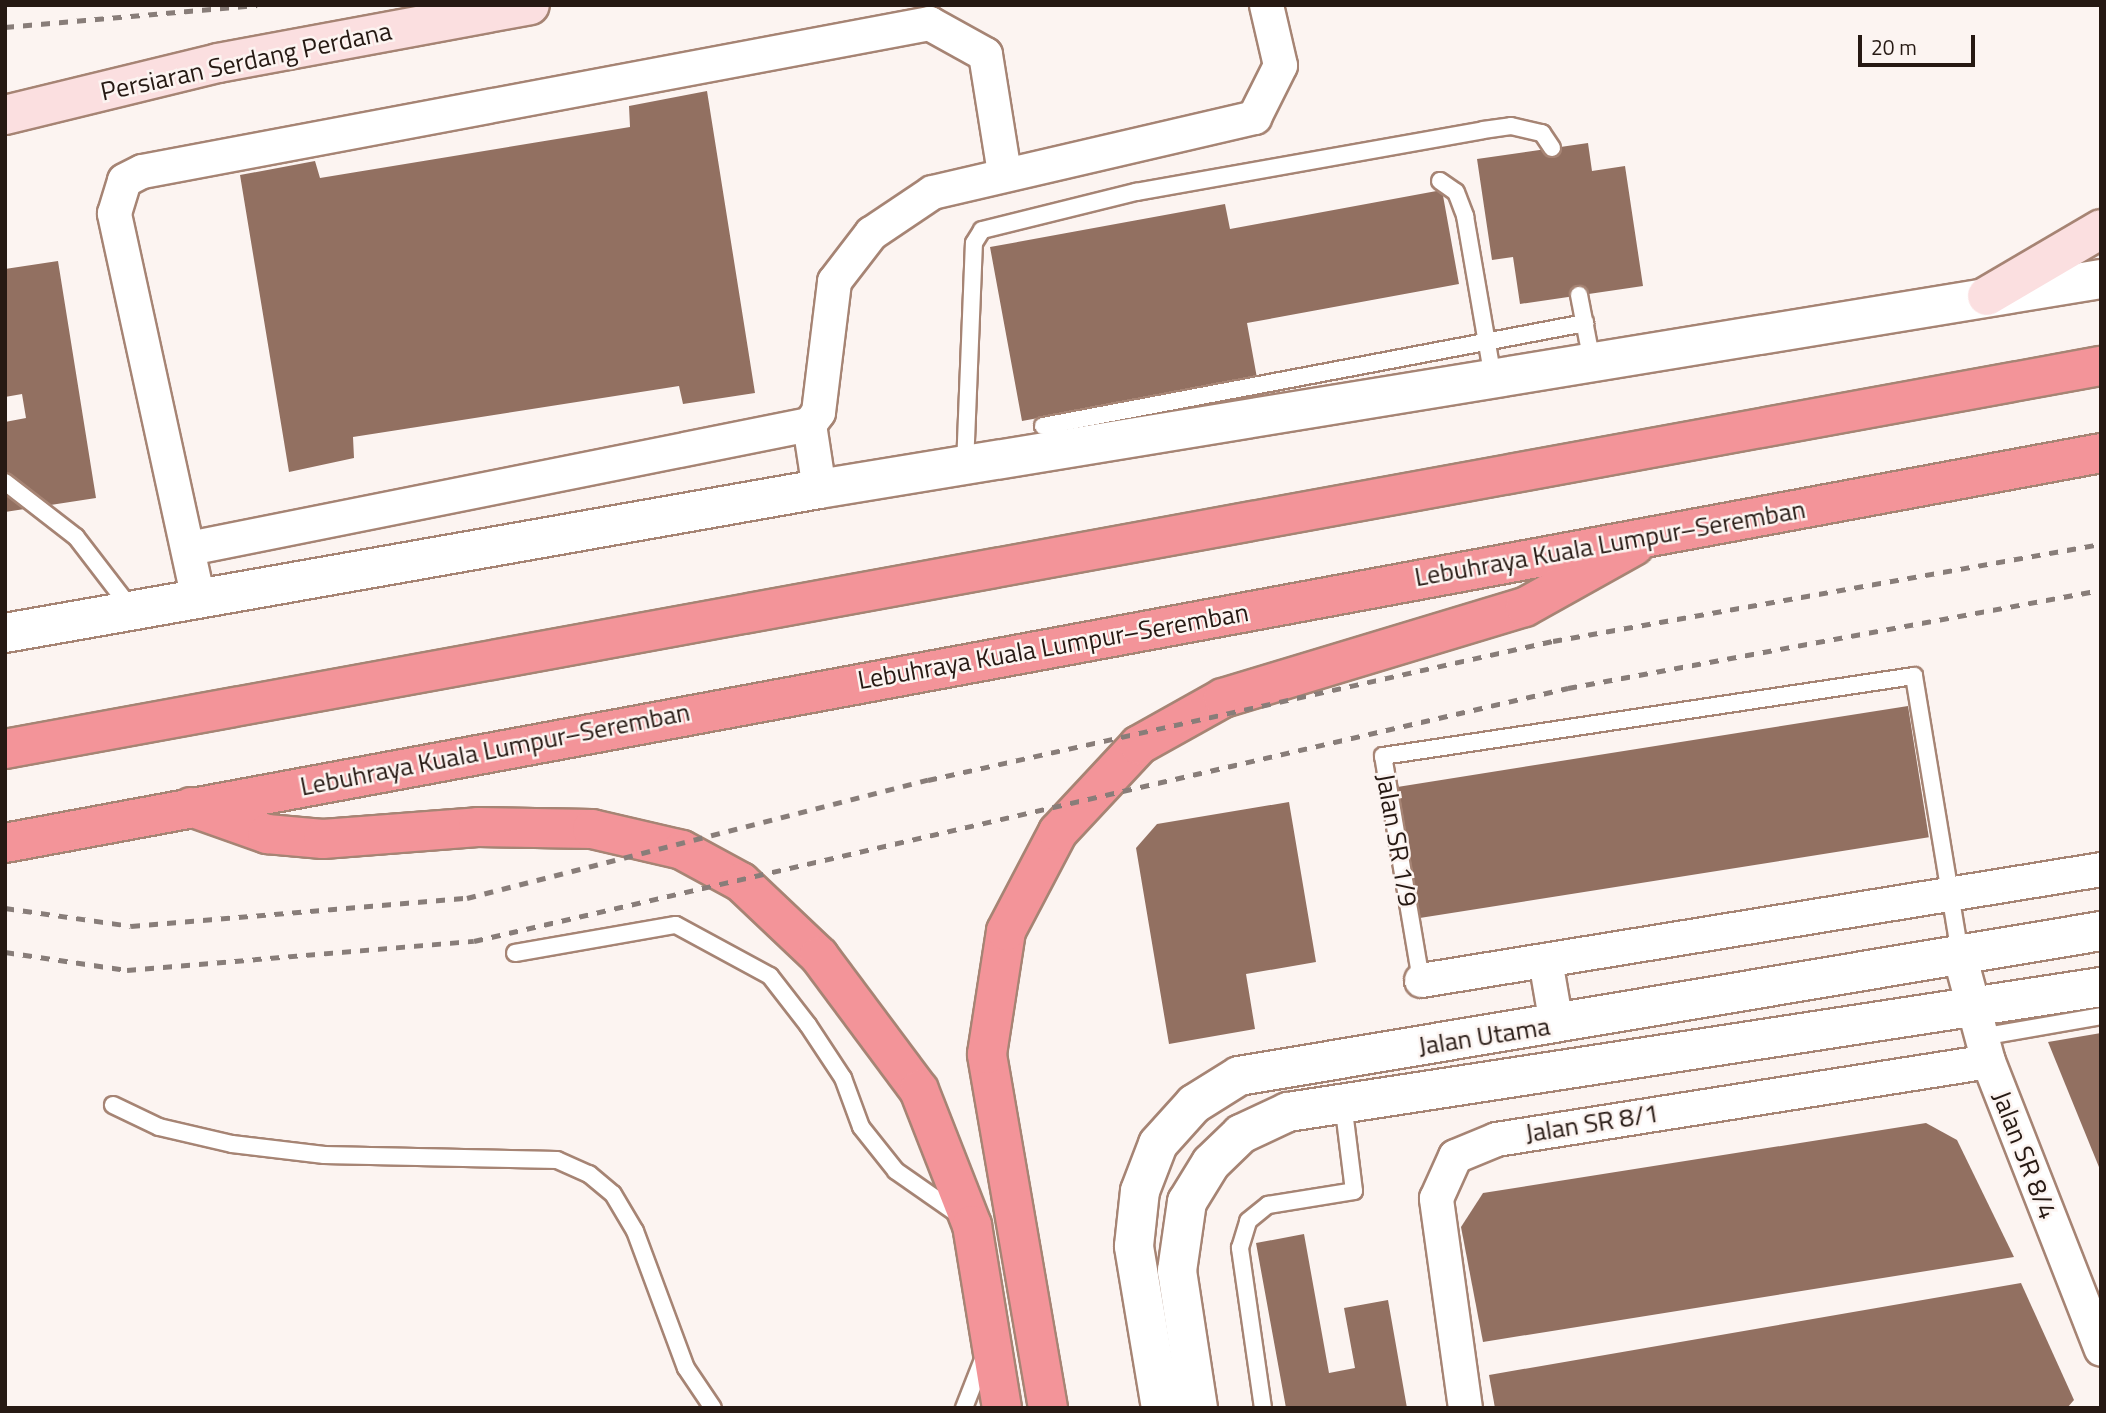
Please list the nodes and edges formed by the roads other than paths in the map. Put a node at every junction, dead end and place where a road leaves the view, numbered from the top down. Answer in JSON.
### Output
{"nodes":[{"id":1,"x":530,"y":5,"type":"edge"},
{"id":2,"x":1266,"y":5,"type":"edge"},
{"id":3,"x":5,"y":115,"type":"edge"},
{"id":4,"x":1552,"y":148,"type":"dead end"},
{"id":5,"x":1004,"y":172,"type":"junction"},
{"id":6,"x":1440,"y":181,"type":"dead end"},
{"id":7,"x":2101,"y":229,"type":"edge"},
{"id":8,"x":2101,"y":279,"type":"edge"},
{"id":9,"x":1580,"y":295,"type":"dead end"},
{"id":10,"x":1987,"y":296,"type":"junction"},
{"id":11,"x":1585,"y":323,"type":"junction"},
{"id":12,"x":1490,"y":361,"type":"junction"},
{"id":13,"x":1592,"y":362,"type":"junction"},
{"id":14,"x":2101,"y":366,"type":"edge"},
{"id":15,"x":809,"y":425,"type":"junction"},
{"id":16,"x":1043,"y":426,"type":"dead end"},
{"id":17,"x":2101,"y":453,"type":"edge"},
{"id":18,"x":965,"y":466,"type":"junction"},
{"id":19,"x":5,"y":482,"type":"edge"},
{"id":20,"x":819,"y":489,"type":"junction"},
{"id":21,"x":1653,"y":534,"type":"junction"},
{"id":22,"x":189,"y":548,"type":"junction"},
{"id":23,"x":198,"y":599,"type":"junction"},
{"id":24,"x":132,"y":610,"type":"junction"},
{"id":25,"x":5,"y":633,"type":"edge"},
{"id":26,"x":5,"y":749,"type":"edge"},
{"id":27,"x":191,"y":807,"type":"junction"},
{"id":28,"x":5,"y":843,"type":"edge"},
{"id":29,"x":2101,"y":869,"type":"edge"},
{"id":30,"x":1950,"y":897,"type":"junction"},
{"id":31,"x":2101,"y":931,"type":"edge"},
{"id":32,"x":515,"y":953,"type":"dead end"},
{"id":33,"x":1960,"y":958,"type":"junction"},
{"id":34,"x":1545,"y":960,"type":"junction"},
{"id":35,"x":1421,"y":980,"type":"joint"},
{"id":36,"x":2101,"y":987,"type":"edge"},
{"id":37,"x":2101,"y":1016,"type":"edge"},
{"id":38,"x":1556,"y":1024,"type":"junction"},
{"id":39,"x":1980,"y":1036,"type":"junction"},
{"id":40,"x":1343,"y":1103,"type":"junction"},
{"id":41,"x":113,"y":1105,"type":"dead end"},
{"id":42,"x":972,"y":1225,"type":"junction"},
{"id":43,"x":988,"y":1323,"type":"junction"},
{"id":44,"x":2101,"y":1349,"type":"edge"},
{"id":45,"x":713,"y":1408,"type":"edge"},
{"id":46,"x":964,"y":1408,"type":"edge"},
{"id":47,"x":1002,"y":1408,"type":"edge"},
{"id":48,"x":1048,"y":1408,"type":"edge"},
{"id":49,"x":1161,"y":1408,"type":"edge"},
{"id":50,"x":1198,"y":1408,"type":"edge"},
{"id":51,"x":1263,"y":1408,"type":"edge"},
{"id":52,"x":1465,"y":1408,"type":"edge"}],
"edges":[{"from":1,"to":3,"type":"main road","name":"Persiaran Serdang Perdana"},
{"from":2,"to":5,"type":"street"},
{"from":4,"to":18,"type":"lane"},
{"from":5,"to":15,"type":"street"},
{"from":5,"to":22,"type":"street"},
{"from":6,"to":12,"type":"lane"},
{"from":7,"to":10,"type":"main road"},
{"from":8,"to":10,"type":"street"},
{"from":9,"to":11,"type":"lane"},
{"from":10,"to":13,"type":"street"},
{"from":11,"to":12,"type":"lane"},
{"from":11,"to":13,"type":"lane"},
{"from":12,"to":13,"type":"street"},
{"from":12,"to":16,"type":"lane"},
{"from":12,"to":18,"type":"street"},
{"from":14,"to":26,"type":"highway"},
{"from":15,"to":20,"type":"street"},
{"from":15,"to":22,"type":"street"},
{"from":17,"to":21,"type":"highway","name":"Lebuhraya Kuala Lumpur–Seremban"},
{"from":18,"to":20,"type":"street"},
{"from":19,"to":24,"type":"lane"},
{"from":20,"to":23,"type":"street"},
{"from":21,"to":27,"type":"highway","name":"Lebuhraya Kuala Lumpur–Seremban"},
{"from":21,"to":48,"type":"highway"},
{"from":22,"to":23,"type":"street"},
{"from":23,"to":24,"type":"street"},
{"from":24,"to":25,"type":"street"},
{"from":27,"to":28,"type":"highway","name":"Lebuhraya Kuala Lumpur–Seremban"},
{"from":27,"to":42,"type":"highway"},
{"from":29,"to":30,"type":"street","name":"Jalan SR 1/9"},
{"from":30,"to":33,"type":"lane","name":"Jalan SR 1/9"},
{"from":30,"to":34,"type":"street","name":"Jalan SR 1/9"},
{"from":30,"to":35,"type":"lane","name":"Jalan SR 1/9"},
{"from":31,"to":33,"type":"street","name":"Jalan Utama"},
{"from":32,"to":42,"type":"lane"},
{"from":33,"to":38,"type":"street","name":"Jalan Utama"},
{"from":33,"to":39,"type":"street","name":"Jalan SR 8/4"},
{"from":34,"to":35,"type":"street","name":"Jalan SR 1/9"},
{"from":34,"to":38,"type":"street"},
{"from":36,"to":39,"type":"street","name":"Jalan Utama"},
{"from":37,"to":39,"type":"lane"},
{"from":38,"to":49,"type":"street","name":"Jalan Utama"},
{"from":39,"to":40,"type":"street","name":"Jalan Utama"},
{"from":39,"to":44,"type":"street","name":"Jalan SR 8/4"},
{"from":39,"to":52,"type":"street","name":"Jalan SR 8/1"},
{"from":40,"to":50,"type":"street","name":"Jalan Utama"},
{"from":40,"to":51,"type":"lane"},
{"from":41,"to":45,"type":"lane"},
{"from":42,"to":43,"type":"highway"},
{"from":43,"to":46,"type":"lane"},
{"from":43,"to":47,"type":"highway"}]}
